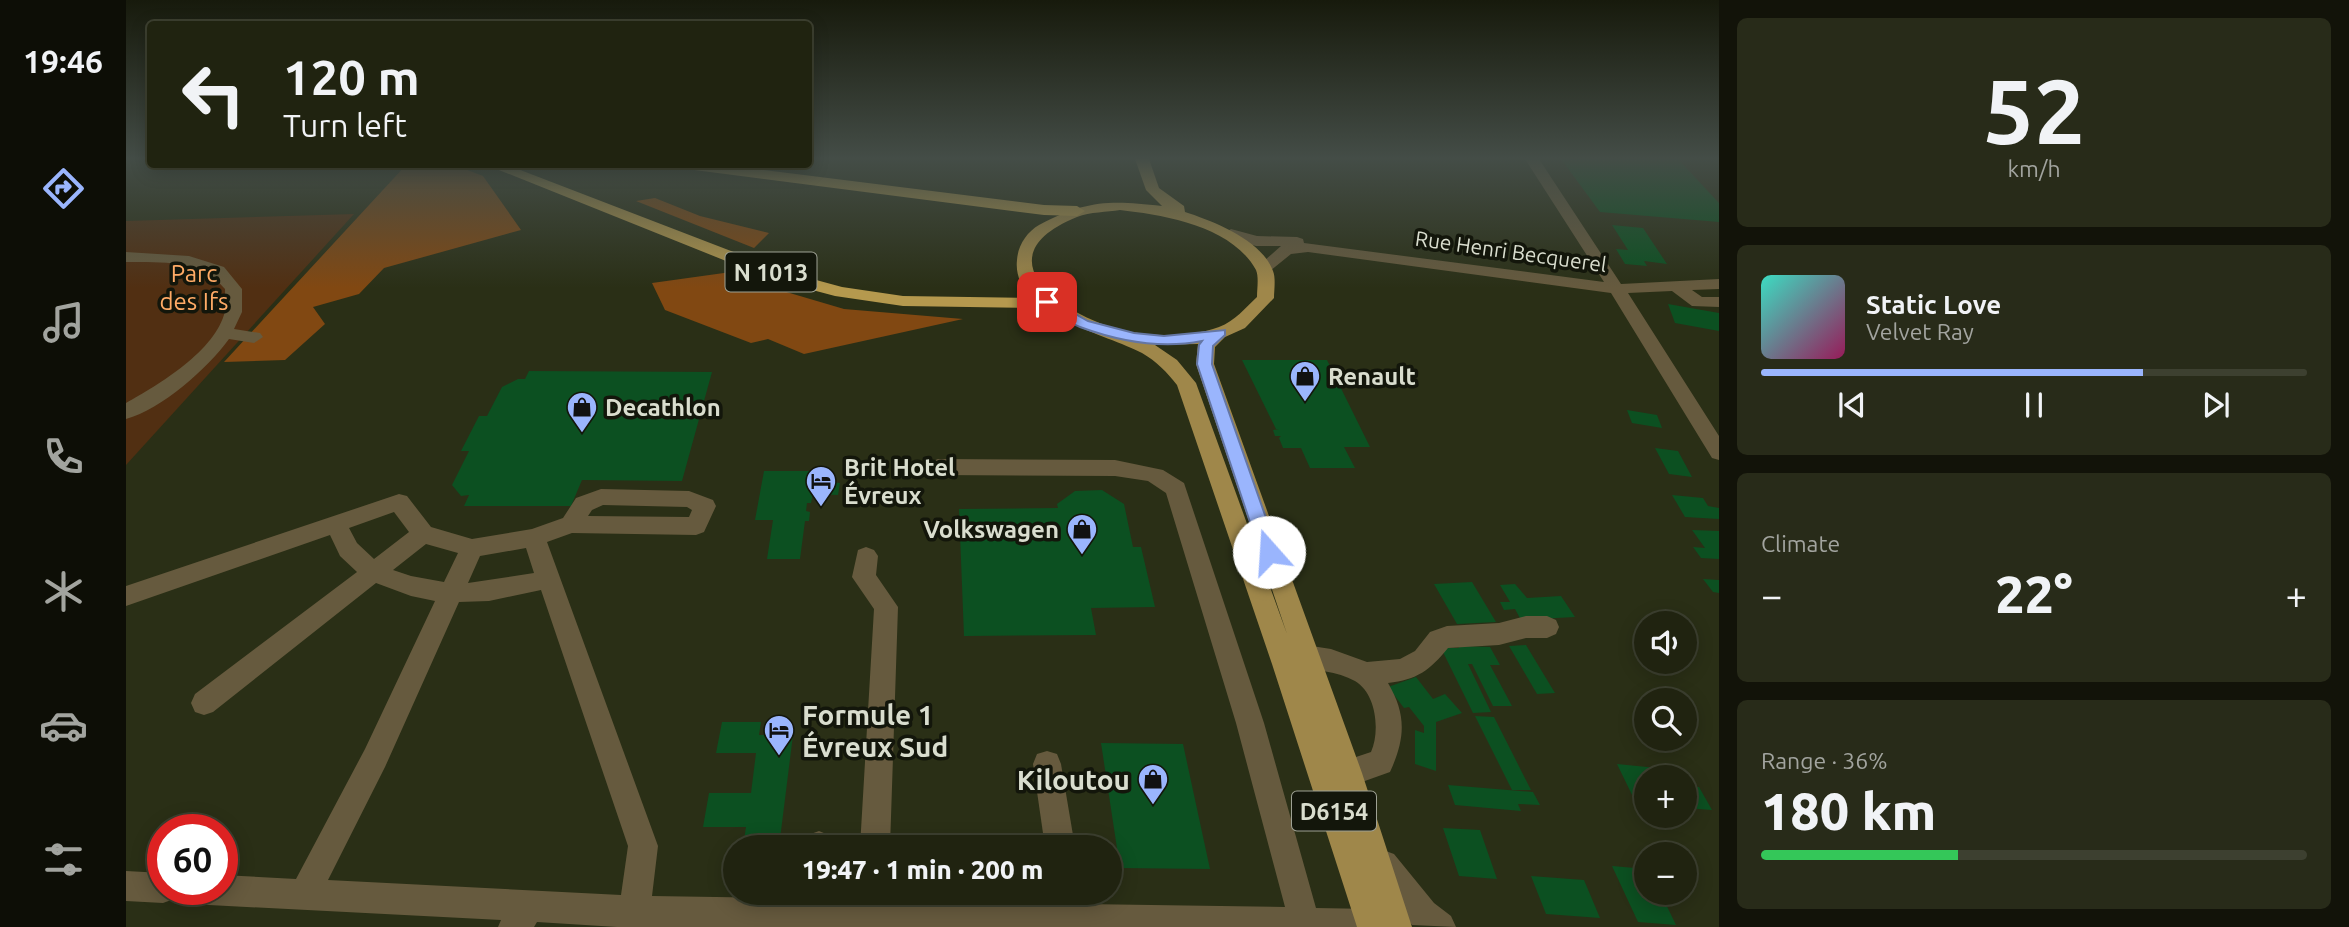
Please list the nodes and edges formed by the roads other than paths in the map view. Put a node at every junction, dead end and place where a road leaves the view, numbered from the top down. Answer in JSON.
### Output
{"nodes":[{"id":1,"x":590,"y":202,"type":"edge"},
{"id":2,"x":983,"y":202,"type":"edge"},
{"id":3,"x":1117,"y":202,"type":"edge"},
{"id":4,"x":1165,"y":202,"type":"edge"},
{"id":5,"x":1560,"y":202,"type":"edge"},
{"id":6,"x":1110,"y":206,"type":"junction"},
{"id":7,"x":1077,"y":211,"type":"junction"},
{"id":8,"x":1199,"y":219,"type":"junction"},
{"id":9,"x":1231,"y":234,"type":"junction"},
{"id":10,"x":1371,"y":255,"type":"junction"},
{"id":11,"x":126,"y":257,"type":"edge"},
{"id":12,"x":1264,"y":268,"type":"junction"},
{"id":13,"x":1719,"y":284,"type":"edge"},
{"id":14,"x":1675,"y":286,"type":"junction"},
{"id":15,"x":1616,"y":289,"type":"junction"},
{"id":16,"x":1719,"y":302,"type":"edge"},
{"id":17,"x":1065,"y":314,"type":"junction"},
{"id":18,"x":1104,"y":331,"type":"junction"},
{"id":19,"x":1220,"y":332,"type":"junction"},
{"id":20,"x":226,"y":333,"type":"junction"},
{"id":21,"x":254,"y":337,"type":"dead end"},
{"id":22,"x":126,"y":412,"type":"edge"},
{"id":23,"x":1719,"y":453,"type":"edge"},
{"id":24,"x":937,"y":467,"type":"dead end"},
{"id":25,"x":336,"y":524,"type":"junction"},
{"id":26,"x":571,"y":524,"type":"junction"},
{"id":27,"x":423,"y":534,"type":"junction"},
{"id":28,"x":534,"y":538,"type":"junction"},
{"id":29,"x":472,"y":548,"type":"junction"},
{"id":30,"x":866,"y":556,"type":"dead end"},
{"id":31,"x":374,"y":572,"type":"junction"},
{"id":32,"x":548,"y":579,"type":"junction"},
{"id":33,"x":450,"y":594,"type":"junction"},
{"id":34,"x":126,"y":596,"type":"edge"},
{"id":35,"x":1547,"y":627,"type":"dead end"},
{"id":36,"x":1305,"y":656,"type":"junction"},
{"id":37,"x":1367,"y":674,"type":"junction"},
{"id":38,"x":204,"y":703,"type":"dead end"},
{"id":39,"x":1047,"y":764,"type":"dead end"},
{"id":40,"x":1348,"y":773,"type":"junction"},
{"id":41,"x":876,"y":835,"type":"edge"},
{"id":42,"x":1058,"y":835,"type":"edge"},
{"id":43,"x":1371,"y":847,"type":"junction"},
{"id":44,"x":126,"y":886,"type":"edge"},
{"id":45,"x":147,"y":887,"type":"edge"},
{"id":46,"x":238,"y":892,"type":"edge"},
{"id":47,"x":304,"y":895,"type":"junction"},
{"id":48,"x":1068,"y":906,"type":"edge"},
{"id":49,"x":856,"y":908,"type":"edge"},
{"id":50,"x":522,"y":916,"type":"edge"},
{"id":51,"x":633,"y":919,"type":"edge"},
{"id":52,"x":1306,"y":924,"type":"junction"},
{"id":53,"x":1220,"y":925,"type":"edge"},
{"id":54,"x":1380,"y":926,"type":"edge"},
{"id":55,"x":1440,"y":927,"type":"edge"}],
"edges":[{"from":1,"to":17,"type":"highway","number":"N 1013"},
{"from":2,"to":7,"type":"highway"},
{"from":3,"to":6,"type":"main road"},
{"from":4,"to":8,"type":"main road"},
{"from":5,"to":15,"type":"street"},
{"from":6,"to":7,"type":"main road"},
{"from":6,"to":8,"type":"main road"},
{"from":7,"to":17,"type":"main road"},
{"from":8,"to":9,"type":"main road"},
{"from":9,"to":10,"type":"street"},
{"from":9,"to":12,"type":"main road"},
{"from":10,"to":12,"type":"street","name":"Rue Henri Becquerel"},
{"from":10,"to":15,"type":"street","name":"Rue Henri Becquerel"},
{"from":11,"to":20,"type":"street"},
{"from":12,"to":19,"type":"main road"},
{"from":13,"to":14,"type":"street","name":"Rue Henri Becquerel"},
{"from":14,"to":15,"type":"street","name":"Rue Henri Becquerel"},
{"from":14,"to":16,"type":"street"},
{"from":15,"to":23,"type":"street"},
{"from":17,"to":18,"type":"main road"},
{"from":18,"to":19,"type":"main road"},
{"from":18,"to":54,"type":"main road","number":"D6154"},
{"from":19,"to":36,"type":"main road","number":"D6154"},
{"from":20,"to":21,"type":"street"},
{"from":20,"to":22,"type":"street"},
{"from":24,"to":52,"type":"street"},
{"from":25,"to":27,"type":"street"},
{"from":25,"to":31,"type":"street"},
{"from":25,"to":34,"type":"street"},
{"from":26,"to":26,"type":"street"},
{"from":26,"to":28,"type":"street"},
{"from":27,"to":29,"type":"street"},
{"from":27,"to":31,"type":"street"},
{"from":28,"to":29,"type":"street"},
{"from":28,"to":32,"type":"street"},
{"from":29,"to":33,"type":"street"},
{"from":30,"to":41,"type":"street"},
{"from":31,"to":33,"type":"street"},
{"from":31,"to":38,"type":"street"},
{"from":32,"to":33,"type":"street"},
{"from":32,"to":51,"type":"street"},
{"from":33,"to":47,"type":"street"},
{"from":35,"to":37,"type":"street"},
{"from":36,"to":37,"type":"street"},
{"from":36,"to":40,"type":"main road","number":"D6154"},
{"from":37,"to":40,"type":"street"},
{"from":39,"to":42,"type":"street"},
{"from":40,"to":43,"type":"main road","number":"D6154"},
{"from":43,"to":54,"type":"main road","number":"D6154"},
{"from":43,"to":55,"type":"street"},
{"from":44,"to":45,"type":"street"},
{"from":46,"to":47,"type":"street"},
{"from":47,"to":50,"type":"street"},
{"from":48,"to":49,"type":"street"},
{"from":48,"to":53,"type":"street"},
{"from":49,"to":51,"type":"street"},
{"from":50,"to":51,"type":"street"},
{"from":52,"to":53,"type":"street"},
{"from":52,"to":54,"type":"street"}]}
